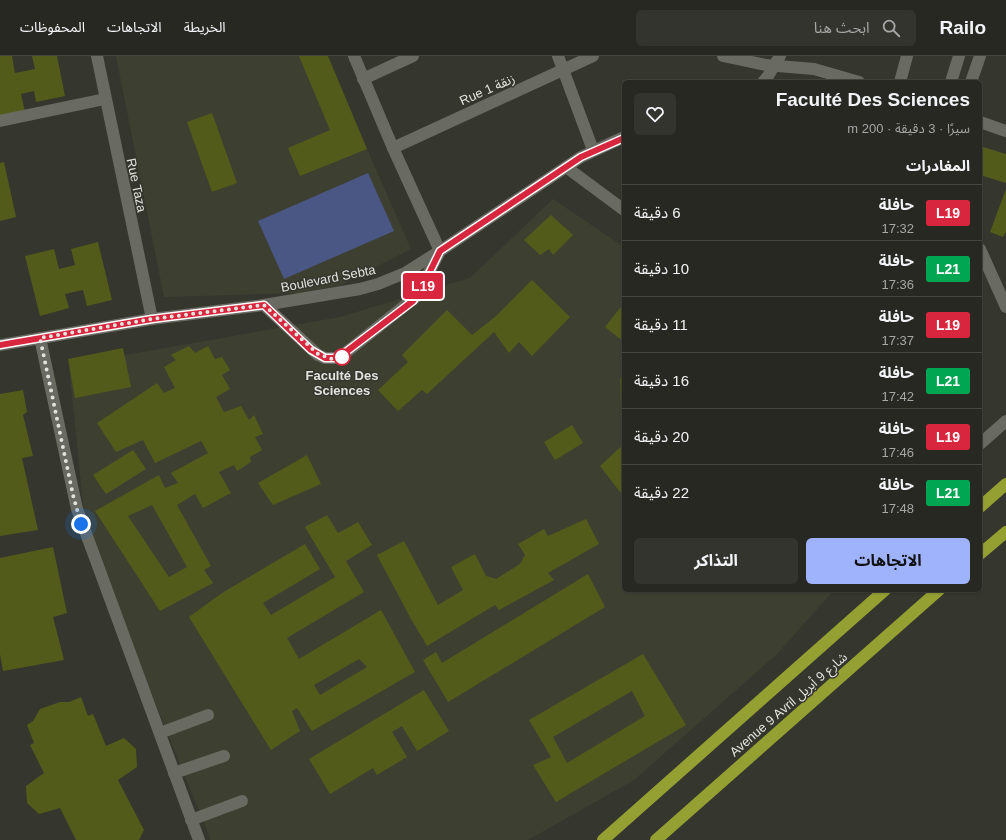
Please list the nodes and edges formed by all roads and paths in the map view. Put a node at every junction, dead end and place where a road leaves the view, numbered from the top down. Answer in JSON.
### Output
{"nodes":[{"id":1,"x":96,"y":56,"type":"edge"},
{"id":2,"x":354,"y":56,"type":"edge"},
{"id":3,"x":413,"y":56,"type":"edge"},
{"id":4,"x":558,"y":56,"type":"edge"},
{"id":5,"x":593,"y":56,"type":"edge"},
{"id":6,"x":723,"y":56,"type":"edge"},
{"id":7,"x":907,"y":56,"type":"edge"},
{"id":8,"x":958,"y":56,"type":"edge"},
{"id":9,"x":980,"y":56,"type":"edge"},
{"id":10,"x":778,"y":61,"type":"edge"},
{"id":11,"x":564,"y":70,"type":"junction"},
{"id":12,"x":363,"y":79,"type":"junction"},
{"id":13,"x":764,"y":80,"type":"edge"},
{"id":14,"x":852,"y":80,"type":"edge"},
{"id":15,"x":901,"y":80,"type":"edge"},
{"id":16,"x":952,"y":80,"type":"edge"},
{"id":17,"x":972,"y":80,"type":"edge"},
{"id":18,"x":105,"y":99,"type":"junction"},
{"id":19,"x":0,"y":121,"type":"edge"},
{"id":20,"x":982,"y":123,"type":"edge"},
{"id":21,"x":1006,"y":131,"type":"edge"},
{"id":22,"x":622,"y":139,"type":"edge"},
{"id":23,"x":392,"y":148,"type":"junction"},
{"id":24,"x":594,"y":150,"type":"junction"},
{"id":25,"x":566,"y":167,"type":"junction"},
{"id":26,"x":622,"y":209,"type":"edge"},
{"id":27,"x":440,"y":251,"type":"junction"},
{"id":28,"x":982,"y":253,"type":"edge"},
{"id":29,"x":264,"y":305,"type":"junction"},
{"id":30,"x":1006,"y":307,"type":"edge"},
{"id":31,"x":152,"y":319,"type":"junction"},
{"id":32,"x":40,"y":338,"type":"junction"},
{"id":33,"x":0,"y":346,"type":"edge"},
{"id":34,"x":1006,"y":420,"type":"edge"},
{"id":35,"x":982,"y":442,"type":"edge"},
{"id":36,"x":1006,"y":484,"type":"edge"},
{"id":37,"x":982,"y":505,"type":"edge"},
{"id":38,"x":1006,"y":532,"type":"edge"},
{"id":39,"x":982,"y":552,"type":"edge"},
{"id":40,"x":883,"y":592,"type":"edge"},
{"id":41,"x":937,"y":592,"type":"edge"},
{"id":42,"x":208,"y":715,"type":"dead end"},
{"id":43,"x":160,"y":733,"type":"junction"},
{"id":44,"x":224,"y":756,"type":"dead end"},
{"id":45,"x":174,"y":773,"type":"junction"},
{"id":46,"x":242,"y":801,"type":"dead end"},
{"id":47,"x":191,"y":820,"type":"junction"},
{"id":48,"x":199,"y":840,"type":"edge"},
{"id":49,"x":603,"y":840,"type":"edge"},
{"id":50,"x":656,"y":840,"type":"edge"}],
"edges":[{"from":1,"to":18,"type":"street","name":"Rue Taza"},
{"from":2,"to":12,"type":"street"},
{"from":3,"to":12,"type":"street"},
{"from":4,"to":11,"type":"street"},
{"from":5,"to":11,"type":"street","name":"Rue 1 زنقة"},
{"from":6,"to":10,"type":"street"},
{"from":7,"to":15,"type":"street"},
{"from":8,"to":16,"type":"street"},
{"from":9,"to":17,"type":"street"},
{"from":10,"to":13,"type":"street"},
{"from":10,"to":14,"type":"street"},
{"from":11,"to":23,"type":"street","name":"Rue 1 زنقة"},
{"from":11,"to":24,"type":"street"},
{"from":12,"to":23,"type":"street"},
{"from":18,"to":19,"type":"street"},
{"from":18,"to":31,"type":"street","name":"Rue Taza"},
{"from":20,"to":21,"type":"street"},
{"from":22,"to":24,"type":"street","name":"Boulevard Sebta"},
{"from":23,"to":27,"type":"street"},
{"from":24,"to":25,"type":"street","name":"Boulevard Sebta"},
{"from":25,"to":26,"type":"street"},
{"from":25,"to":27,"type":"street","name":"Boulevard Sebta"},
{"from":27,"to":29,"type":"street","name":"Boulevard Sebta"},
{"from":27,"to":29,"type":"street"},
{"from":28,"to":30,"type":"street"},
{"from":29,"to":31,"type":"street","name":"Boulevard Sebta"},
{"from":31,"to":32,"type":"street","name":"Boulevard Sebta"},
{"from":32,"to":33,"type":"street","name":"Boulevard Sebta"},
{"from":32,"to":43,"type":"street"},
{"from":34,"to":35,"type":"street"},
{"from":36,"to":37,"type":"highway"},
{"from":38,"to":39,"type":"highway"},
{"from":40,"to":49,"type":"highway","name":"Avenue 9 Avril شارع 9 أبريل"},
{"from":41,"to":50,"type":"highway","name":"Avenue 9 Avril شارع 9 أبريل"},
{"from":42,"to":43,"type":"street"},
{"from":43,"to":45,"type":"street"},
{"from":44,"to":45,"type":"street"},
{"from":45,"to":47,"type":"street"},
{"from":46,"to":47,"type":"street"},
{"from":47,"to":48,"type":"street"}]}
